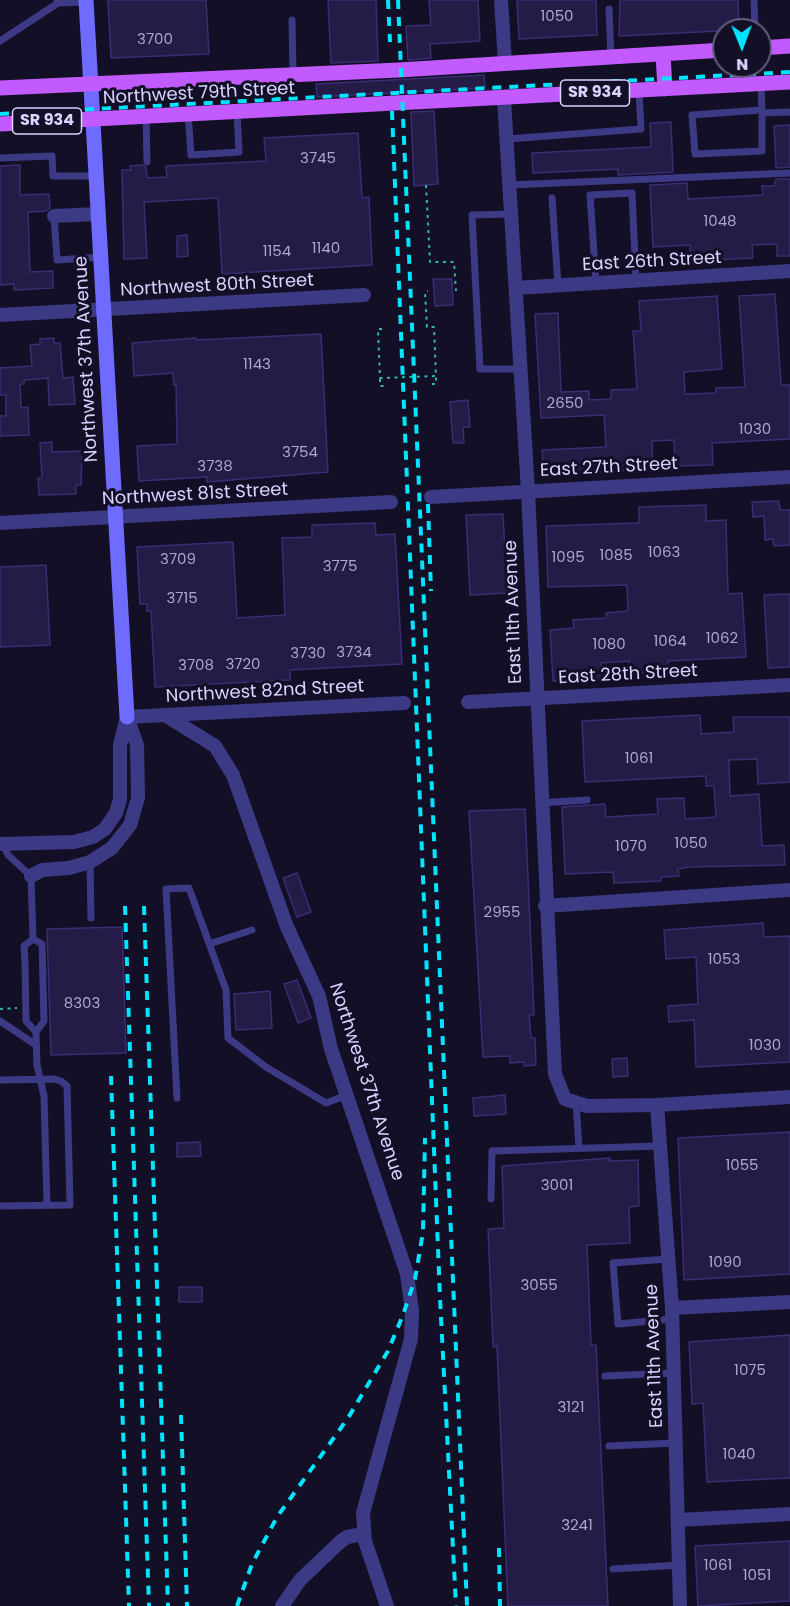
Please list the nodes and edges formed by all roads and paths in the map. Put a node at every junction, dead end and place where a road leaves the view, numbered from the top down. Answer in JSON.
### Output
{"nodes":[{"id":1,"x":501,"y":0,"type":"edge"},
{"id":2,"x":754,"y":0,"type":"edge"},
{"id":3,"x":86,"y":1,"type":"edge"},
{"id":4,"x":58,"y":2,"type":"edge"},
{"id":5,"x":609,"y":9,"type":"dead end"},
{"id":6,"x":755,"y":18,"type":"edge"},
{"id":7,"x":292,"y":20,"type":"dead end"},
{"id":8,"x":0,"y":41,"type":"edge"},
{"id":9,"x":790,"y":46,"type":"edge"},
{"id":10,"x":772,"y":47,"type":"edge"},
{"id":11,"x":712,"y":51,"type":"edge"},
{"id":12,"x":663,"y":54,"type":"junction"},
{"id":13,"x":611,"y":57,"type":"junction"},
{"id":14,"x":505,"y":63,"type":"junction"},
{"id":15,"x":293,"y":74,"type":"junction"},
{"id":16,"x":92,"y":82,"type":"junction"},
{"id":17,"x":790,"y":82,"type":"edge"},
{"id":18,"x":761,"y":84,"type":"junction"},
{"id":19,"x":0,"y":88,"type":"edge"},
{"id":20,"x":665,"y":89,"type":"junction"},
{"id":21,"x":639,"y":91,"type":"junction"},
{"id":22,"x":504,"y":99,"type":"junction"},
{"id":23,"x":237,"y":112,"type":"junction"},
{"id":24,"x":761,"y":112,"type":"junction"},
{"id":25,"x":790,"y":112,"type":"edge"},
{"id":26,"x":188,"y":114,"type":"junction"},
{"id":27,"x":146,"y":116,"type":"junction"},
{"id":28,"x":93,"y":118,"type":"junction"},
{"id":29,"x":0,"y":124,"type":"edge"},
{"id":30,"x":507,"y":139,"type":"junction"},
{"id":31,"x":0,"y":158,"type":"edge"},
{"id":32,"x":147,"y":162,"type":"dead end"},
{"id":33,"x":790,"y":173,"type":"edge"},
{"id":34,"x":97,"y":176,"type":"junction"},
{"id":35,"x":426,"y":185,"type":"dead end"},
{"id":36,"x":510,"y":185,"type":"junction"},
{"id":37,"x":552,"y":198,"type":"dead end"},
{"id":38,"x":99,"y":214,"type":"junction"},
{"id":39,"x":511,"y":214,"type":"junction"},
{"id":40,"x":54,"y":216,"type":"joint"},
{"id":41,"x":101,"y":258,"type":"junction"},
{"id":42,"x":790,"y":271,"type":"edge"},
{"id":43,"x":636,"y":281,"type":"junction"},
{"id":44,"x":596,"y":283,"type":"junction"},
{"id":45,"x":558,"y":285,"type":"junction"},
{"id":46,"x":516,"y":288,"type":"junction"},
{"id":47,"x":428,"y":291,"type":"dead end"},
{"id":48,"x":456,"y":291,"type":"dead end"},
{"id":49,"x":364,"y":295,"type":"dead end"},
{"id":50,"x":104,"y":310,"type":"junction"},
{"id":51,"x":0,"y":315,"type":"edge"},
{"id":52,"x":382,"y":329,"type":"dead end"},
{"id":53,"x":521,"y":369,"type":"junction"},
{"id":54,"x":436,"y":376,"type":"junction"},
{"id":55,"x":380,"y":378,"type":"junction"},
{"id":56,"x":432,"y":384,"type":"dead end"},
{"id":57,"x":385,"y":386,"type":"dead end"},
{"id":58,"x":790,"y":477,"type":"edge"},
{"id":59,"x":528,"y":491,"type":"junction"},
{"id":60,"x":430,"y":497,"type":"dead end"},
{"id":61,"x":392,"y":502,"type":"dead end"},
{"id":62,"x":116,"y":517,"type":"junction"},
{"id":63,"x":0,"y":523,"type":"edge"},
{"id":64,"x":790,"y":685,"type":"edge"},
{"id":65,"x":536,"y":698,"type":"junction"},
{"id":66,"x":468,"y":702,"type":"dead end"},
{"id":67,"x":404,"y":703,"type":"dead end"},
{"id":68,"x":165,"y":715,"type":"junction"},
{"id":69,"x":127,"y":717,"type":"junction"},
{"id":70,"x":587,"y":800,"type":"dead end"},
{"id":71,"x":540,"y":803,"type":"junction"},
{"id":72,"x":1,"y":847,"type":"edge"},
{"id":73,"x":90,"y":862,"type":"junction"},
{"id":74,"x":31,"y":876,"type":"junction"},
{"id":75,"x":790,"y":890,"type":"edge"},
{"id":76,"x":545,"y":906,"type":"junction"},
{"id":77,"x":91,"y":918,"type":"dead end"},
{"id":78,"x":252,"y":930,"type":"dead end"},
{"id":79,"x":33,"y":939,"type":"junction"},
{"id":80,"x":209,"y":944,"type":"junction"},
{"id":81,"x":0,"y":1021,"type":"edge"},
{"id":82,"x":36,"y":1032,"type":"junction"},
{"id":83,"x":36,"y":1045,"type":"junction"},
{"id":84,"x":40,"y":1079,"type":"junction"},
{"id":85,"x":0,"y":1080,"type":"edge"},
{"id":86,"x":347,"y":1095,"type":"junction"},
{"id":87,"x":790,"y":1097,"type":"edge"},
{"id":88,"x":177,"y":1098,"type":"dead end"},
{"id":89,"x":581,"y":1105,"type":"junction"},
{"id":90,"x":657,"y":1106,"type":"junction"},
{"id":91,"x":660,"y":1146,"type":"junction"},
{"id":92,"x":579,"y":1148,"type":"junction"},
{"id":93,"x":491,"y":1199,"type":"dead end"},
{"id":94,"x":47,"y":1205,"type":"junction"},
{"id":95,"x":0,"y":1206,"type":"edge"},
{"id":96,"x":668,"y":1259,"type":"junction"},
{"id":97,"x":790,"y":1302,"type":"edge"},
{"id":98,"x":672,"y":1314,"type":"junction"},
{"id":99,"x":674,"y":1373,"type":"junction"},
{"id":100,"x":605,"y":1376,"type":"dead end"},
{"id":101,"x":676,"y":1443,"type":"junction"},
{"id":102,"x":609,"y":1446,"type":"dead end"},
{"id":103,"x":790,"y":1514,"type":"edge"},
{"id":104,"x":679,"y":1521,"type":"junction"},
{"id":105,"x":363,"y":1534,"type":"junction"},
{"id":106,"x":680,"y":1565,"type":"junction"},
{"id":107,"x":613,"y":1569,"type":"dead end"},
{"id":108,"x":282,"y":1606,"type":"edge"},
{"id":109,"x":387,"y":1606,"type":"edge"},
{"id":110,"x":680,"y":1606,"type":"edge"}],
"edges":[{"from":1,"to":14,"type":"street"},
{"from":2,"to":6,"type":"lane"},
{"from":3,"to":4,"type":"lane"},
{"from":3,"to":16,"type":"street","name":"Northwest 37th Avenue"},
{"from":4,"to":8,"type":"lane"},
{"from":5,"to":13,"type":"lane"},
{"from":7,"to":15,"type":"lane"},
{"from":9,"to":10,"type":"main road"},
{"from":11,"to":12,"type":"main road","number":"SR 934"},
{"from":12,"to":13,"type":"main road","number":"SR 934"},
{"from":12,"to":20,"type":"main road"},
{"from":13,"to":14,"type":"main road","number":"SR 934"},
{"from":14,"to":15,"type":"main road","name":"Northwest 79th Street","number":"SR 934"},
{"from":15,"to":16,"type":"main road","name":"Northwest 79th Street","number":"SR 934"},
{"from":16,"to":19,"type":"main road","name":"Northwest 79th Street","number":"SR 934"},
{"from":16,"to":28,"type":"street","name":"Northwest 37th Avenue"},
{"from":17,"to":18,"type":"main road","number":"SR 934"},
{"from":18,"to":20,"type":"main road","number":"SR 934"},
{"from":18,"to":24,"type":"lane"},
{"from":20,"to":21,"type":"main road","number":"SR 934"},
{"from":21,"to":22,"type":"main road","number":"SR 934"},
{"from":21,"to":30,"type":"lane"},
{"from":22,"to":23,"type":"main road","name":"Northwest 79th Street","number":"SR 934"},
{"from":22,"to":30,"type":"street","name":"East 11th Avenue"},
{"from":23,"to":26,"type":"main road","name":"Northwest 79th Street","number":"SR 934"},
{"from":23,"to":26,"type":"lane"},
{"from":24,"to":24,"type":"lane"},
{"from":24,"to":25,"type":"lane"},
{"from":26,"to":27,"type":"main road","name":"Northwest 79th Street","number":"SR 934"},
{"from":27,"to":28,"type":"main road","name":"Northwest 79th Street","number":"SR 934"},
{"from":27,"to":32,"type":"lane"},
{"from":28,"to":29,"type":"main road","name":"Northwest 79th Street","number":"SR 934"},
{"from":28,"to":34,"type":"street","name":"Northwest 37th Avenue"},
{"from":30,"to":36,"type":"street","name":"East 11th Avenue"},
{"from":31,"to":34,"type":"lane"},
{"from":33,"to":36,"type":"lane"},
{"from":34,"to":38,"type":"street","name":"Northwest 37th Avenue"},
{"from":35,"to":48,"type":"path"},
{"from":36,"to":39,"type":"street","name":"East 11th Avenue"},
{"from":37,"to":45,"type":"lane"},
{"from":38,"to":40,"type":"street"},
{"from":38,"to":41,"type":"street","name":"Northwest 37th Avenue"},
{"from":39,"to":46,"type":"street","name":"East 11th Avenue"},
{"from":39,"to":53,"type":"lane"},
{"from":40,"to":41,"type":"lane"},
{"from":41,"to":50,"type":"street","name":"Northwest 37th Avenue"},
{"from":42,"to":43,"type":"street","name":"East 26th Street"},
{"from":43,"to":44,"type":"street","name":"East 26th Street"},
{"from":43,"to":44,"type":"lane"},
{"from":44,"to":45,"type":"street","name":"East 26th Street"},
{"from":45,"to":46,"type":"street","name":"East 26th Street"},
{"from":46,"to":53,"type":"street","name":"East 11th Avenue"},
{"from":47,"to":54,"type":"path"},
{"from":49,"to":50,"type":"street","name":"Northwest 80th Street"},
{"from":50,"to":51,"type":"street","name":"Northwest 80th Street"},
{"from":50,"to":62,"type":"street","name":"Northwest 37th Avenue"},
{"from":52,"to":55,"type":"path"},
{"from":53,"to":59,"type":"street","name":"East 11th Avenue"},
{"from":54,"to":55,"type":"path"},
{"from":54,"to":56,"type":"path"},
{"from":55,"to":57,"type":"path"},
{"from":58,"to":59,"type":"street","name":"East 27th Street"},
{"from":59,"to":60,"type":"street","name":"East 27th Street"},
{"from":59,"to":65,"type":"street","name":"East 11th Avenue"},
{"from":61,"to":62,"type":"street","name":"Northwest 81st Street"},
{"from":62,"to":63,"type":"street","name":"Northwest 81st Street"},
{"from":62,"to":69,"type":"street","name":"Northwest 37th Avenue"},
{"from":64,"to":65,"type":"street","name":"East 28th Street"},
{"from":65,"to":66,"type":"street","name":"East 28th Street"},
{"from":65,"to":71,"type":"street","name":"East 11th Avenue"},
{"from":67,"to":68,"type":"street","name":"Northwest 82nd Street"},
{"from":68,"to":69,"type":"street","name":"Northwest 82nd Street"},
{"from":68,"to":86,"type":"street","name":"Northwest 37th Avenue"},
{"from":69,"to":72,"type":"street","name":"Northwest 37th Avenue"},
{"from":69,"to":73,"type":"street","name":"Northwest 37th Avenue"},
{"from":70,"to":71,"type":"lane"},
{"from":71,"to":76,"type":"street","name":"East 11th Avenue"},
{"from":72,"to":74,"type":"lane"},
{"from":73,"to":74,"type":"street","name":"Northwest 37th Avenue"},
{"from":73,"to":77,"type":"lane"},
{"from":74,"to":79,"type":"lane"},
{"from":75,"to":76,"type":"street"},
{"from":76,"to":89,"type":"street","name":"East 11th Avenue"},
{"from":78,"to":80,"type":"lane"},
{"from":79,"to":82,"type":"lane"},
{"from":79,"to":82,"type":"lane"},
{"from":80,"to":86,"type":"lane"},
{"from":80,"to":88,"type":"lane"},
{"from":81,"to":83,"type":"lane"},
{"from":82,"to":83,"type":"lane"},
{"from":83,"to":84,"type":"lane"},
{"from":84,"to":85,"type":"lane"},
{"from":84,"to":94,"type":"lane"},
{"from":84,"to":94,"type":"lane"},
{"from":86,"to":105,"type":"street","name":"Northwest 37th Avenue"},
{"from":87,"to":90,"type":"street"},
{"from":89,"to":90,"type":"street"},
{"from":89,"to":92,"type":"lane"},
{"from":90,"to":91,"type":"street","name":"East 11th Avenue"},
{"from":91,"to":92,"type":"lane"},
{"from":91,"to":96,"type":"street","name":"East 11th Avenue"},
{"from":92,"to":93,"type":"lane"},
{"from":94,"to":95,"type":"lane"},
{"from":96,"to":98,"type":"street","name":"East 11th Avenue"},
{"from":96,"to":98,"type":"lane"},
{"from":97,"to":98,"type":"street"},
{"from":98,"to":99,"type":"street","name":"East 11th Avenue"},
{"from":99,"to":100,"type":"lane"},
{"from":99,"to":101,"type":"street","name":"East 11th Avenue"},
{"from":101,"to":102,"type":"lane"},
{"from":101,"to":104,"type":"street","name":"East 11th Avenue"},
{"from":103,"to":104,"type":"street"},
{"from":104,"to":106,"type":"street","name":"East 11th Avenue"},
{"from":105,"to":108,"type":"street"},
{"from":105,"to":109,"type":"street","name":"Northwest 37th Avenue"},
{"from":106,"to":107,"type":"lane"},
{"from":106,"to":110,"type":"street","name":"East 11th Avenue"}]}
